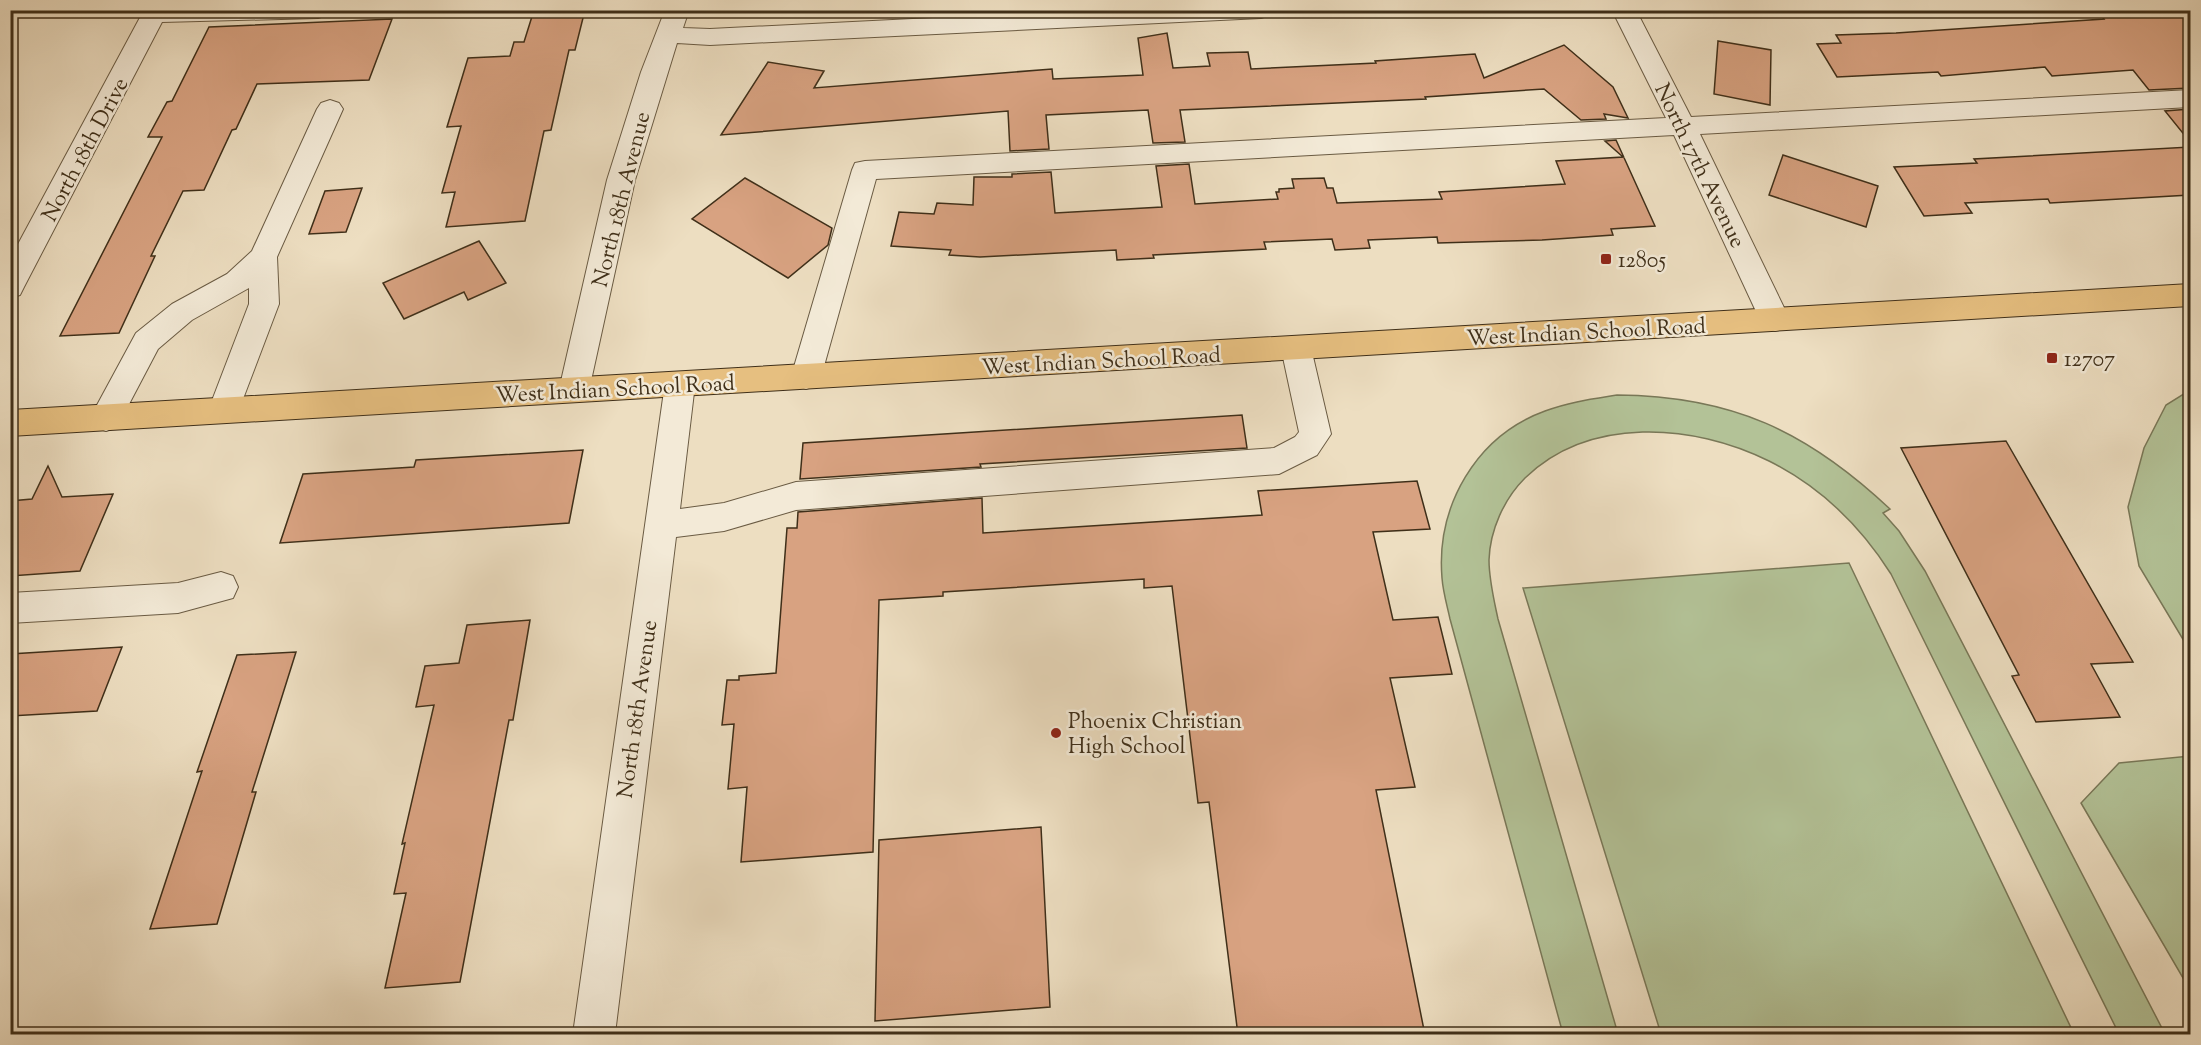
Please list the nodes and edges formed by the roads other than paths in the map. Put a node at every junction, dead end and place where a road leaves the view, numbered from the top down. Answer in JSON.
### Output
{"nodes":[{"id":1,"x":318,"y":10,"type":"edge"},
{"id":2,"x":1261,"y":10,"type":"edge"},
{"id":3,"x":1624,"y":10,"type":"edge"},
{"id":4,"x":155,"y":13,"type":"edge"},
{"id":5,"x":672,"y":23,"type":"edge"},
{"id":6,"x":2190,"y":99,"type":"edge"},
{"id":7,"x":330,"y":109,"type":"dead end"},
{"id":8,"x":1683,"y":126,"type":"junction"},
{"id":9,"x":263,"y":257,"type":"junction"},
{"id":10,"x":10,"y":287,"type":"edge"},
{"id":11,"x":2190,"y":295,"type":"edge"},
{"id":12,"x":1775,"y":320,"type":"junction"},
{"id":13,"x":1296,"y":348,"type":"junction"},
{"id":14,"x":806,"y":377,"type":"junction"},
{"id":15,"x":680,"y":384,"type":"junction"},
{"id":16,"x":574,"y":390,"type":"junction"},
{"id":17,"x":224,"y":411,"type":"junction"},
{"id":18,"x":106,"y":418,"type":"junction"},
{"id":19,"x":10,"y":423,"type":"edge"},
{"id":20,"x":661,"y":525,"type":"junction"},
{"id":21,"x":221,"y":587,"type":"dead end"},
{"id":22,"x":10,"y":608,"type":"edge"},
{"id":23,"x":594,"y":1035,"type":"edge"}],
"edges":[{"from":1,"to":4,"type":"street"},
{"from":2,"to":5,"type":"street"},
{"from":3,"to":8,"type":"street","name":"North 17th Avenue"},
{"from":4,"to":10,"type":"street","name":"North 18th Drive"},
{"from":5,"to":16,"type":"street","name":"North 18th Avenue"},
{"from":6,"to":8,"type":"street"},
{"from":7,"to":9,"type":"street"},
{"from":8,"to":12,"type":"street","name":"North 17th Avenue"},
{"from":8,"to":14,"type":"street"},
{"from":9,"to":17,"type":"street"},
{"from":9,"to":18,"type":"street"},
{"from":11,"to":12,"type":"main road","name":"West Indian School Road"},
{"from":12,"to":13,"type":"main road","name":"West Indian School Road"},
{"from":13,"to":14,"type":"main road","name":"West Indian School Road"},
{"from":13,"to":20,"type":"street"},
{"from":14,"to":15,"type":"main road","name":"West Indian School Road"},
{"from":15,"to":16,"type":"main road","name":"West Indian School Road"},
{"from":15,"to":20,"type":"street","name":"North 18th Avenue"},
{"from":16,"to":17,"type":"main road","name":"West Indian School Road"},
{"from":17,"to":18,"type":"main road","name":"West Indian School Road"},
{"from":18,"to":19,"type":"main road","name":"West Indian School Road"},
{"from":20,"to":23,"type":"street","name":"North 18th Avenue"},
{"from":21,"to":22,"type":"street"}]}
